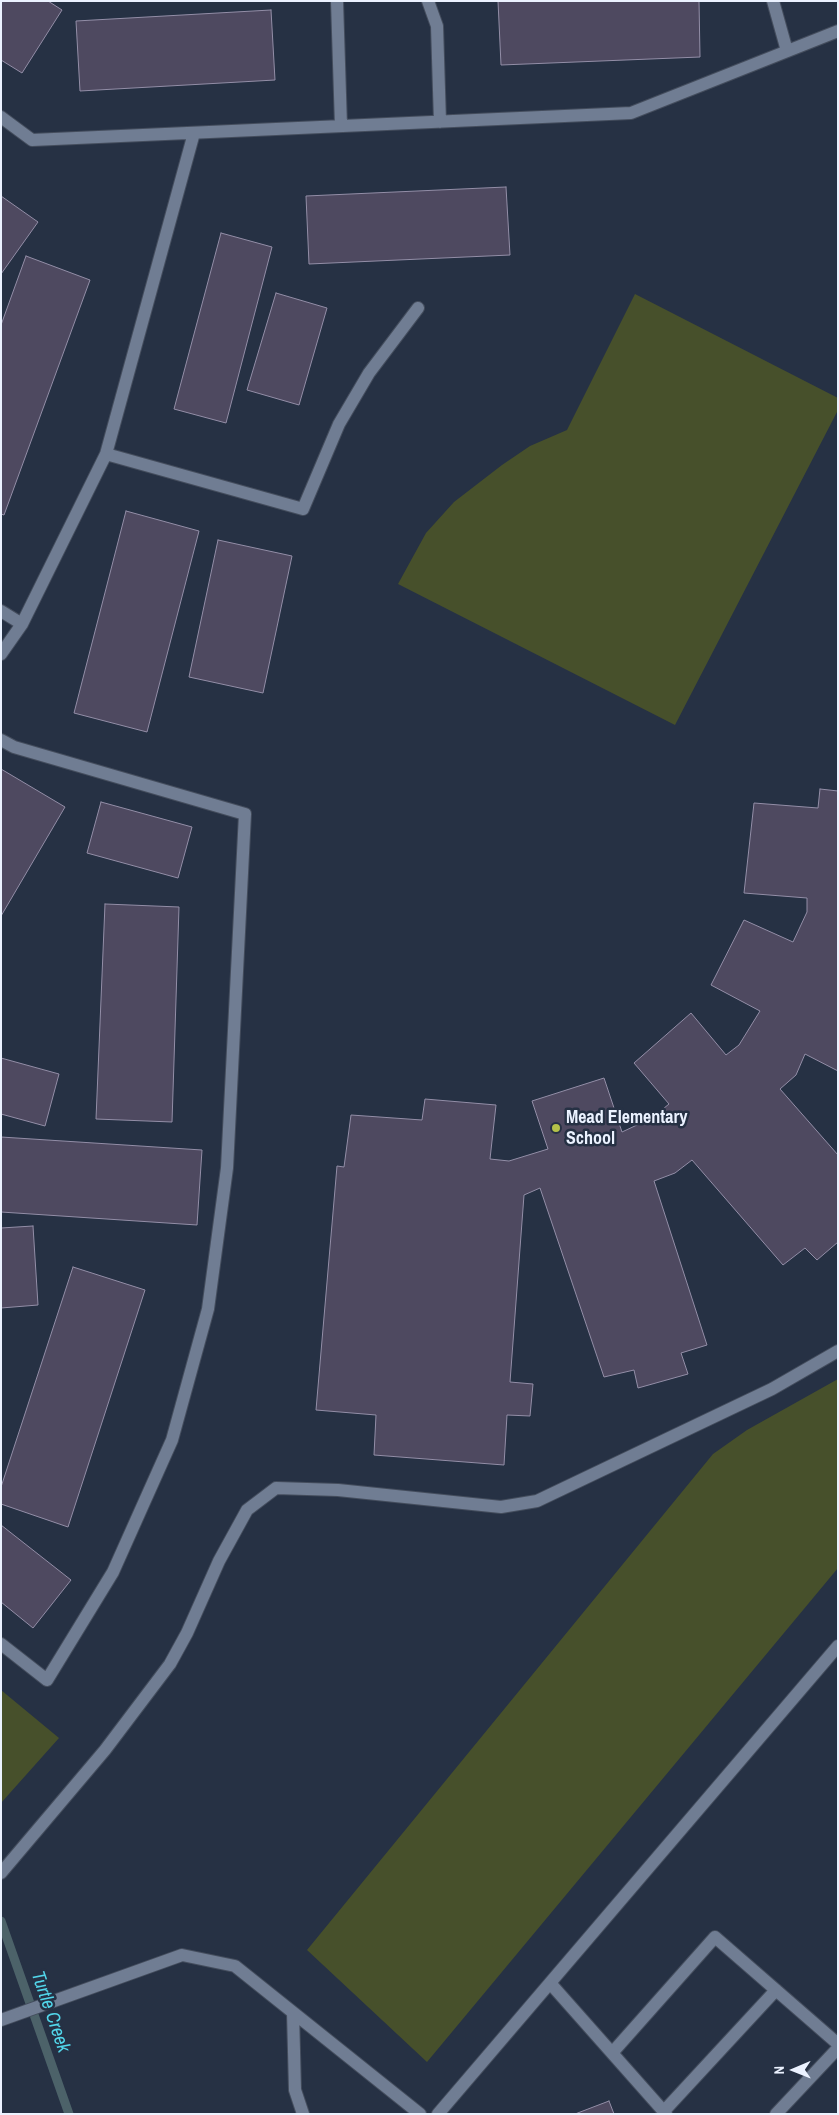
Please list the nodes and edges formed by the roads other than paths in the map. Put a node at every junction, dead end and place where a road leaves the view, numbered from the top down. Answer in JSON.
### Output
{"nodes":[{"id":1,"x":337,"y":1,"type":"edge"},
{"id":2,"x":428,"y":1,"type":"edge"},
{"id":3,"x":773,"y":1,"type":"edge"},
{"id":4,"x":838,"y":31,"type":"edge"},
{"id":5,"x":787,"y":51,"type":"junction"},
{"id":6,"x":1,"y":117,"type":"edge"},
{"id":7,"x":440,"y":122,"type":"junction"},
{"id":8,"x":341,"y":126,"type":"junction"},
{"id":9,"x":194,"y":133,"type":"junction"},
{"id":10,"x":418,"y":308,"type":"dead end"},
{"id":11,"x":106,"y":454,"type":"junction"},
{"id":12,"x":1,"y":611,"type":"edge"},
{"id":13,"x":22,"y":624,"type":"junction"},
{"id":14,"x":1,"y":654,"type":"edge"},
{"id":15,"x":1,"y":740,"type":"edge"},
{"id":16,"x":838,"y":1351,"type":"edge"},
{"id":17,"x":1,"y":1644,"type":"edge"},
{"id":18,"x":838,"y":1646,"type":"edge"},
{"id":19,"x":1,"y":1873,"type":"edge"},
{"id":20,"x":550,"y":1983,"type":"junction"},
{"id":21,"x":776,"y":1990,"type":"junction"},
{"id":22,"x":293,"y":2013,"type":"junction"},
{"id":23,"x":1,"y":2020,"type":"edge"},
{"id":24,"x":838,"y":2044,"type":"edge"},
{"id":25,"x":838,"y":2048,"type":"edge"},
{"id":26,"x":612,"y":2053,"type":"junction"},
{"id":27,"x":665,"y":2112,"type":"edge"},
{"id":28,"x":303,"y":2114,"type":"edge"},
{"id":29,"x":420,"y":2114,"type":"edge"},
{"id":30,"x":438,"y":2114,"type":"edge"},
{"id":31,"x":776,"y":2114,"type":"edge"}],
"edges":[{"from":1,"to":8,"type":"lane"},
{"from":2,"to":7,"type":"lane"},
{"from":3,"to":5,"type":"lane"},
{"from":4,"to":5,"type":"lane"},
{"from":5,"to":7,"type":"lane"},
{"from":6,"to":9,"type":"lane"},
{"from":7,"to":8,"type":"lane"},
{"from":8,"to":9,"type":"lane"},
{"from":9,"to":11,"type":"lane"},
{"from":10,"to":11,"type":"lane"},
{"from":11,"to":13,"type":"lane"},
{"from":12,"to":13,"type":"lane"},
{"from":13,"to":14,"type":"lane"},
{"from":15,"to":17,"type":"lane"},
{"from":16,"to":19,"type":"lane"},
{"from":18,"to":20,"type":"lane"},
{"from":20,"to":26,"type":"lane"},
{"from":20,"to":30,"type":"lane"},
{"from":21,"to":24,"type":"lane"},
{"from":21,"to":26,"type":"lane"},
{"from":21,"to":27,"type":"lane"},
{"from":22,"to":23,"type":"lane"},
{"from":22,"to":28,"type":"lane"},
{"from":22,"to":29,"type":"lane"},
{"from":25,"to":31,"type":"lane"},
{"from":26,"to":27,"type":"lane"}]}
